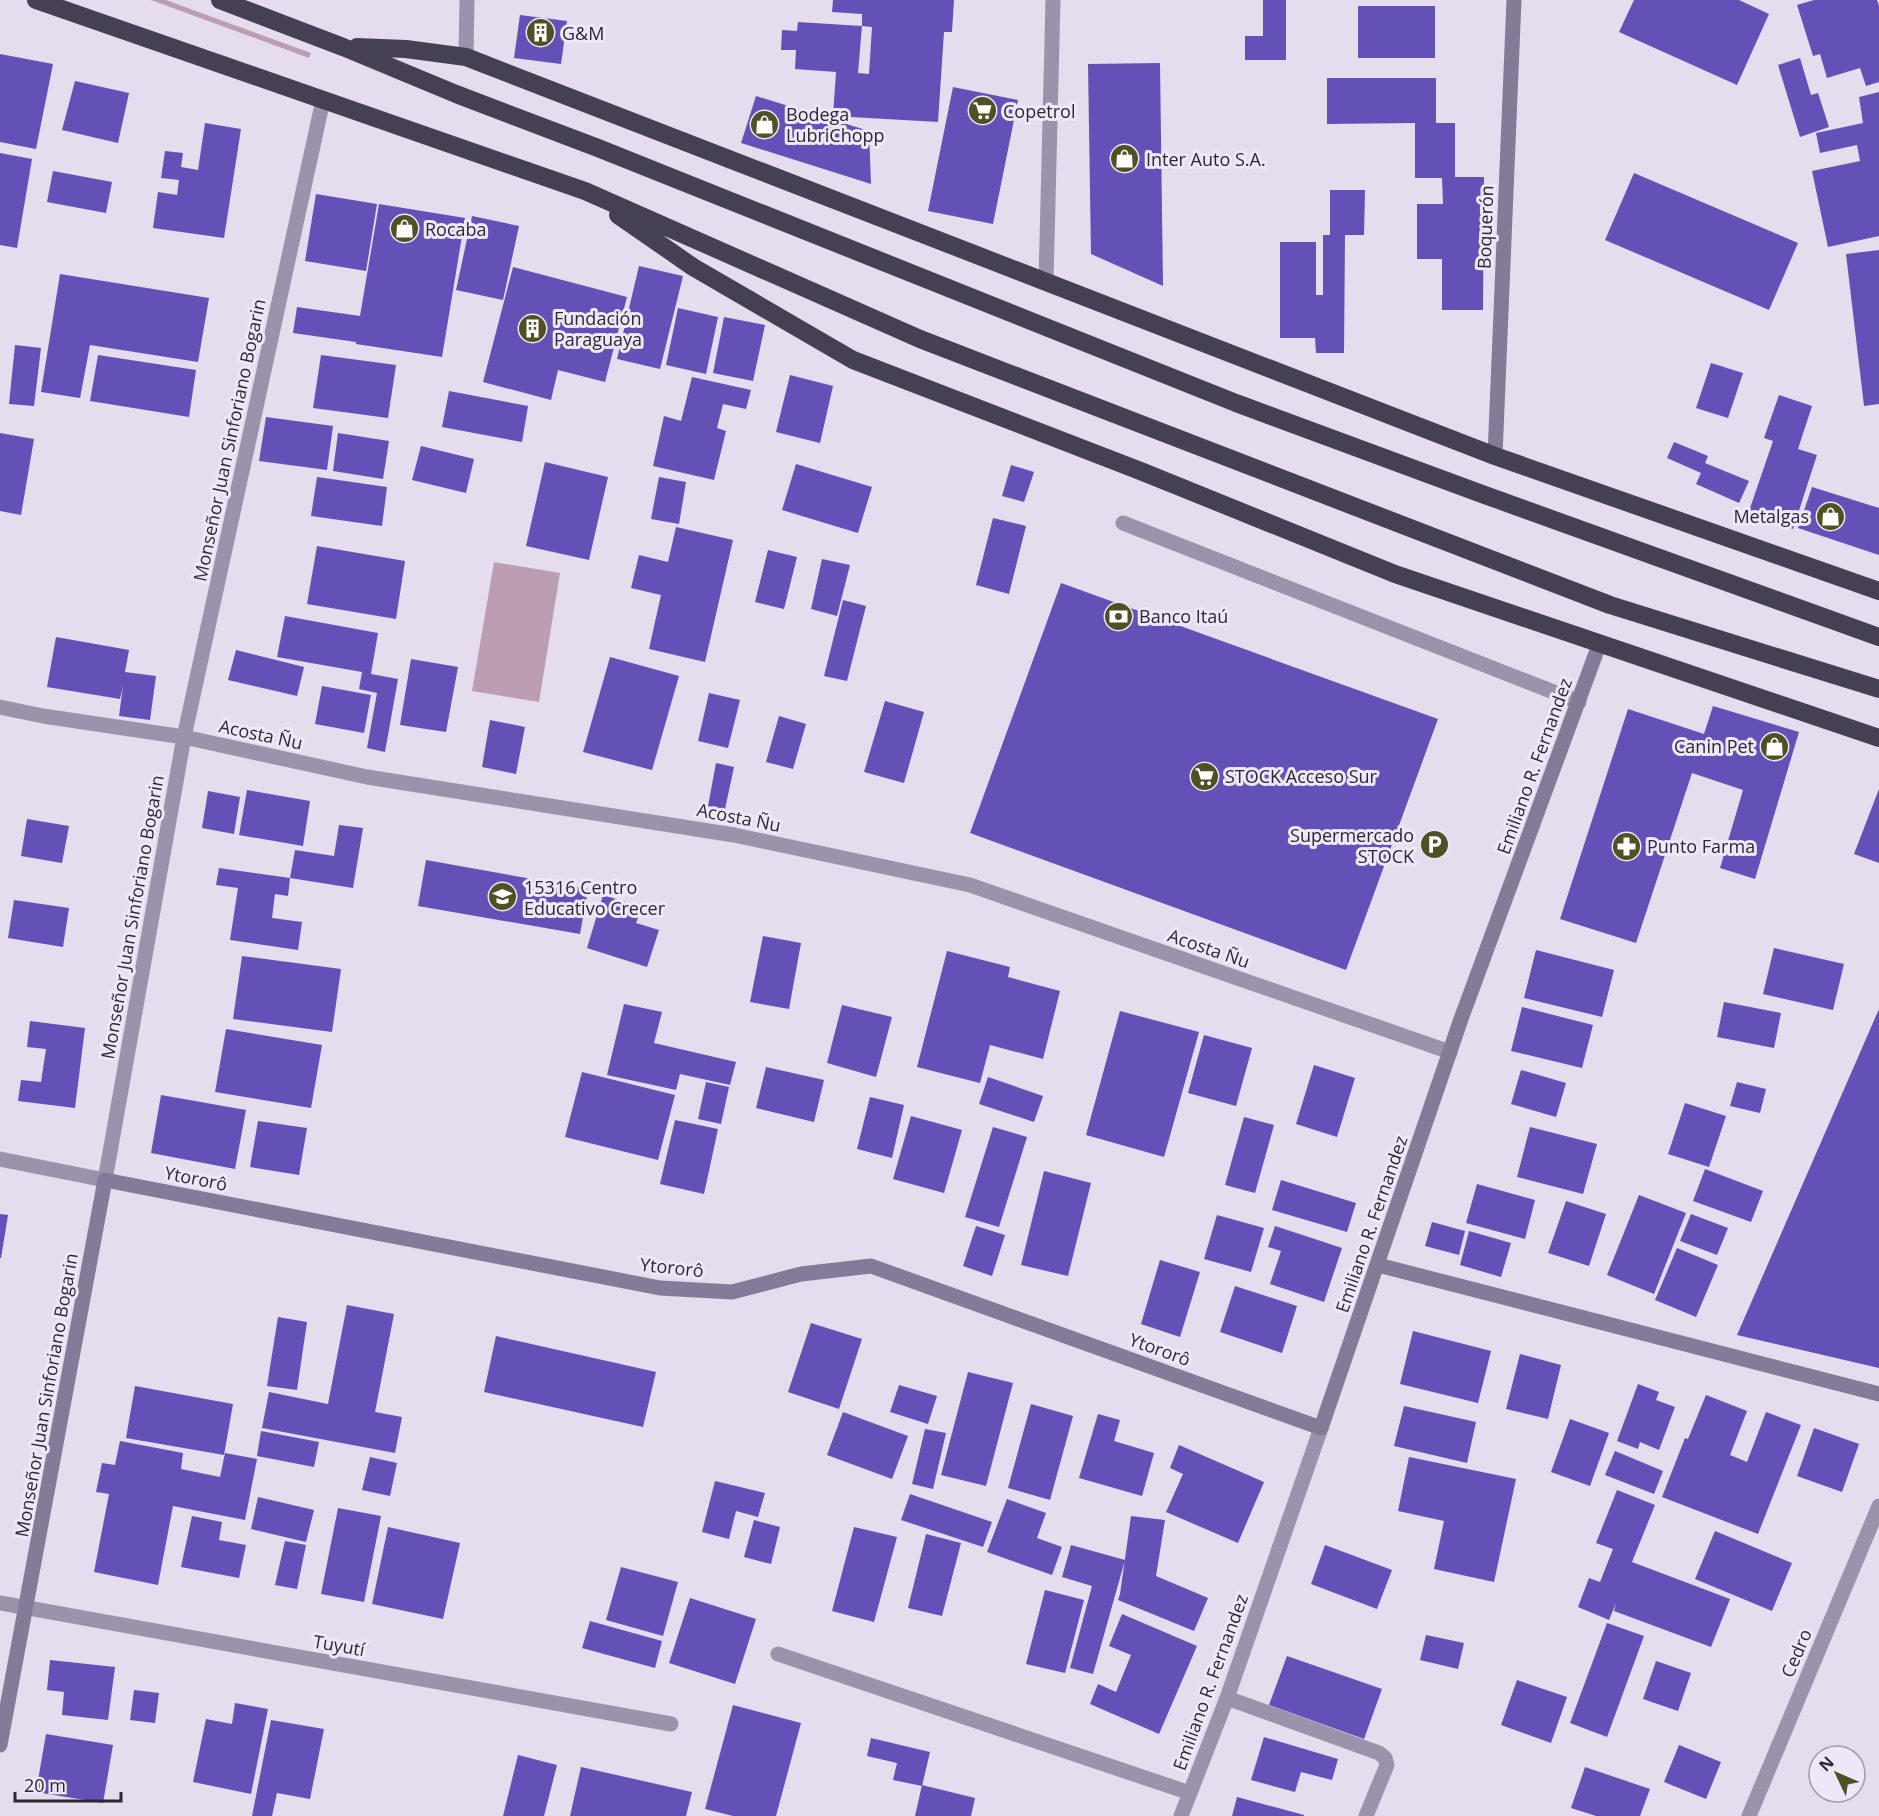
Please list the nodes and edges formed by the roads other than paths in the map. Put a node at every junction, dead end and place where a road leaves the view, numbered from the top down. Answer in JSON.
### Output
{"nodes":[{"id":1,"x":36,"y":0,"type":"edge"},
{"id":2,"x":220,"y":0,"type":"edge"},
{"id":3,"x":467,"y":0,"type":"edge"},
{"id":4,"x":1053,"y":0,"type":"edge"},
{"id":5,"x":1514,"y":0,"type":"edge"},
{"id":6,"x":343,"y":46,"type":"junction"},
{"id":7,"x":466,"y":57,"type":"junction"},
{"id":8,"x":323,"y":100,"type":"junction"},
{"id":9,"x":585,"y":191,"type":"junction"},
{"id":10,"x":1046,"y":282,"type":"junction"},
{"id":11,"x":1495,"y":456,"type":"junction"},
{"id":12,"x":1123,"y":524,"type":"dead end"},
{"id":13,"x":1879,"y":591,"type":"edge"},
{"id":14,"x":1879,"y":637,"type":"edge"},
{"id":15,"x":1599,"y":645,"type":"junction"},
{"id":16,"x":1879,"y":689,"type":"edge"},
{"id":17,"x":1579,"y":702,"type":"junction"},
{"id":18,"x":0,"y":707,"type":"edge"},
{"id":19,"x":184,"y":737,"type":"junction"},
{"id":20,"x":1879,"y":738,"type":"edge"},
{"id":21,"x":1450,"y":1052,"type":"junction"},
{"id":22,"x":0,"y":1159,"type":"edge"},
{"id":23,"x":105,"y":1180,"type":"junction"},
{"id":24,"x":1378,"y":1265,"type":"junction"},
{"id":25,"x":1879,"y":1394,"type":"edge"},
{"id":26,"x":1321,"y":1428,"type":"junction"},
{"id":27,"x":1879,"y":1506,"type":"edge"},
{"id":28,"x":0,"y":1603,"type":"edge"},
{"id":29,"x":26,"y":1608,"type":"junction"},
{"id":30,"x":778,"y":1654,"type":"dead end"},
{"id":31,"x":1227,"y":1698,"type":"junction"},
{"id":32,"x":671,"y":1724,"type":"dead end"},
{"id":33,"x":0,"y":1745,"type":"edge"},
{"id":34,"x":1190,"y":1793,"type":"junction"},
{"id":35,"x":1181,"y":1816,"type":"edge"},
{"id":36,"x":1366,"y":1816,"type":"edge"},
{"id":37,"x":1749,"y":1816,"type":"edge"}],
"edges":[{"from":1,"to":8,"type":"highway"},
{"from":2,"to":6,"type":"highway"},
{"from":3,"to":7,"type":"street"},
{"from":4,"to":10,"type":"street"},
{"from":5,"to":11,"type":"street","name":"Boquerón"},
{"from":6,"to":7,"type":"highway"},
{"from":6,"to":14,"type":"highway"},
{"from":7,"to":10,"type":"highway"},
{"from":8,"to":9,"type":"highway"},
{"from":8,"to":19,"type":"street","name":"Monseñor Juan Sinforiano Bogarin"},
{"from":9,"to":15,"type":"highway"},
{"from":9,"to":16,"type":"highway"},
{"from":10,"to":11,"type":"highway"},
{"from":11,"to":13,"type":"highway"},
{"from":12,"to":17,"type":"street"},
{"from":15,"to":17,"type":"street","name":"Emiliano R. Fernandez"},
{"from":15,"to":20,"type":"highway"},
{"from":17,"to":21,"type":"street","name":"Emiliano R. Fernandez"},
{"from":18,"to":19,"type":"street","name":"Acosta Ñu"},
{"from":19,"to":21,"type":"street","name":"Acosta Ñu"},
{"from":19,"to":23,"type":"street","name":"Monseñor Juan Sinforiano Bogarin"},
{"from":21,"to":24,"type":"street","name":"Emiliano R. Fernandez"},
{"from":22,"to":23,"type":"street","name":"Ytororô"},
{"from":23,"to":26,"type":"street","name":"Ytororô"},
{"from":23,"to":29,"type":"street","name":"Monseñor Juan Sinforiano Bogarin"},
{"from":24,"to":25,"type":"street"},
{"from":24,"to":26,"type":"street","name":"Emiliano R. Fernandez"},
{"from":26,"to":31,"type":"street","name":"Emiliano R. Fernandez"},
{"from":27,"to":37,"type":"street","name":"Cedro"},
{"from":28,"to":29,"type":"street","name":"Tuyutí"},
{"from":29,"to":32,"type":"street","name":"Tuyutí"},
{"from":29,"to":33,"type":"street","name":"Monseñor Juan Sinforiano Bogarin"},
{"from":30,"to":34,"type":"street"},
{"from":31,"to":34,"type":"street","name":"Emiliano R. Fernandez"},
{"from":31,"to":36,"type":"street"},
{"from":34,"to":35,"type":"street","name":"Emiliano R. Fernandez"}]}
